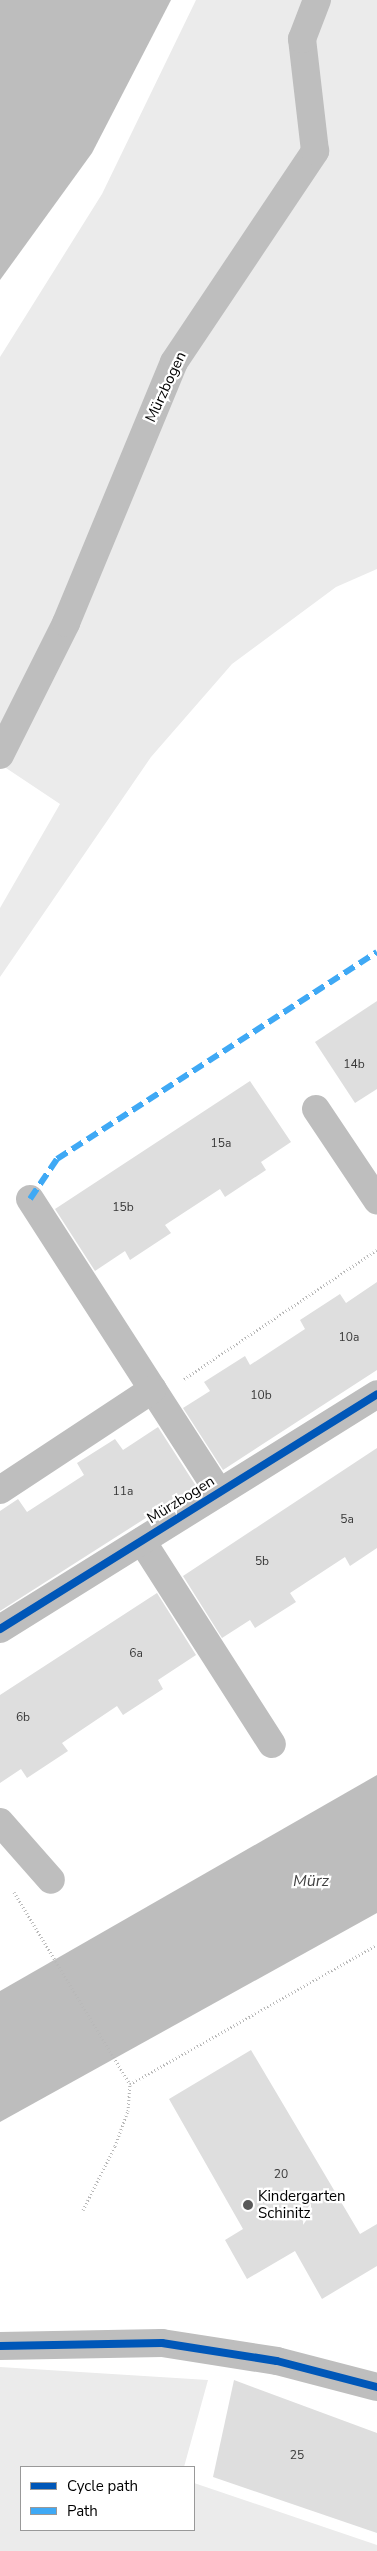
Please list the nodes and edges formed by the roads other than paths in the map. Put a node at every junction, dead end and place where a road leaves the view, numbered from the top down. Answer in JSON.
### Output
{"nodes":[{"id":1,"x":317,"y":0,"type":"edge"},
{"id":2,"x":0,"y":754,"type":"edge"},
{"id":3,"x":316,"y":1108,"type":"dead end"},
{"id":4,"x":30,"y":1199,"type":"dead end"},
{"id":5,"x":377,"y":1200,"type":"edge"},
{"id":6,"x":155,"y":1393,"type":"junction"},
{"id":7,"x":374,"y":1404,"type":"edge"},
{"id":8,"x":0,"y":1490,"type":"edge"},
{"id":9,"x":220,"y":1492,"type":"junction"},
{"id":10,"x":142,"y":1541,"type":"junction"},
{"id":11,"x":0,"y":1629,"type":"edge"},
{"id":12,"x":272,"y":1744,"type":"dead end"},
{"id":13,"x":0,"y":1822,"type":"edge"},
{"id":14,"x":51,"y":1880,"type":"dead end"},
{"id":15,"x":0,"y":2346,"type":"edge"},
{"id":16,"x":377,"y":2387,"type":"edge"}],
"edges":[{"from":1,"to":2,"type":"street","name":"Mürzbogen"},
{"from":3,"to":5,"type":"street"},
{"from":4,"to":6,"type":"street"},
{"from":6,"to":8,"type":"street"},
{"from":6,"to":9,"type":"street"},
{"from":7,"to":9,"type":"street","name":"Mürzbogen"},
{"from":9,"to":10,"type":"street","name":"Mürzbogen"},
{"from":10,"to":11,"type":"street","name":"Mürzbogen"},
{"from":10,"to":12,"type":"street"},
{"from":13,"to":14,"type":"street"},
{"from":15,"to":16,"type":"street"}]}
